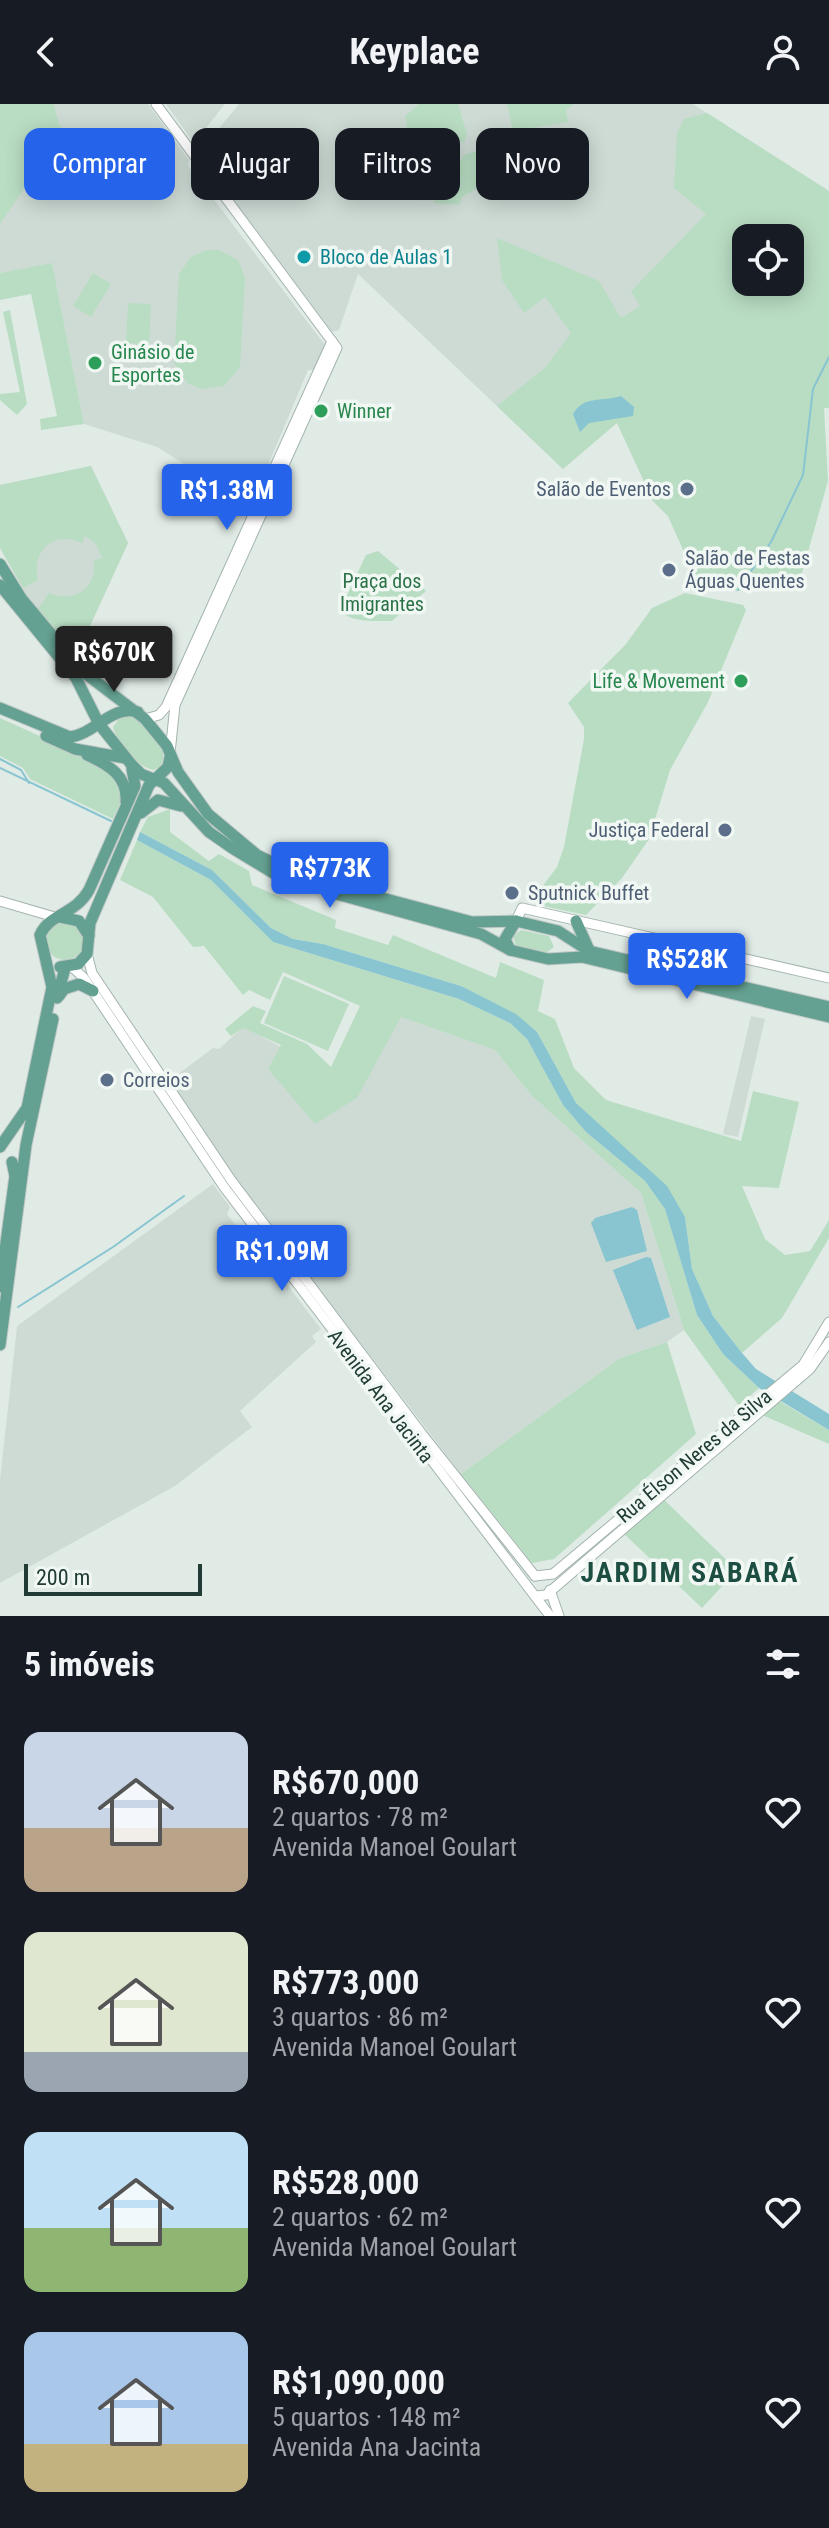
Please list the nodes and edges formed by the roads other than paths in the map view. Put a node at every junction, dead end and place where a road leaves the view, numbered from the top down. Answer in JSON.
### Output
{"nodes":[{"id":1,"x":156,"y":104,"type":"edge"},
{"id":2,"x":335,"y":345,"type":"junction"},
{"id":3,"x":0,"y":564,"type":"edge"},
{"id":4,"x":0,"y":585,"type":"edge"},
{"id":5,"x":0,"y":708,"type":"edge"},
{"id":6,"x":0,"y":715,"type":"edge"},
{"id":7,"x":142,"y":715,"type":"junction"},
{"id":8,"x":99,"y":724,"type":"junction"},
{"id":9,"x":75,"y":749,"type":"junction"},
{"id":10,"x":170,"y":757,"type":"junction"},
{"id":11,"x":128,"y":761,"type":"junction"},
{"id":12,"x":155,"y":778,"type":"junction"},
{"id":13,"x":188,"y":810,"type":"junction"},
{"id":14,"x":130,"y":815,"type":"junction"},
{"id":15,"x":0,"y":901,"type":"edge"},
{"id":16,"x":31,"y":909,"type":"junction"},
{"id":17,"x":59,"y":917,"type":"junction"},
{"id":18,"x":516,"y":921,"type":"junction"},
{"id":19,"x":576,"y":921,"type":"junction"},
{"id":20,"x":43,"y":928,"type":"junction"},
{"id":21,"x":558,"y":931,"type":"junction"},
{"id":22,"x":90,"y":937,"type":"junction"},
{"id":23,"x":510,"y":950,"type":"junction"},
{"id":24,"x":589,"y":951,"type":"junction"},
{"id":25,"x":87,"y":954,"type":"junction"},
{"id":26,"x":46,"y":959,"type":"junction"},
{"id":27,"x":548,"y":959,"type":"junction"},
{"id":28,"x":68,"y":967,"type":"junction"},
{"id":29,"x":829,"y":978,"type":"edge"},
{"id":30,"x":93,"y":991,"type":"junction"},
{"id":31,"x":56,"y":1000,"type":"junction"},
{"id":32,"x":829,"y":1007,"type":"edge"},
{"id":33,"x":829,"y":1017,"type":"edge"},
{"id":34,"x":1,"y":1145,"type":"edge"},
{"id":35,"x":26,"y":1148,"type":"junction"},
{"id":36,"x":7,"y":1162,"type":"edge"},
{"id":37,"x":252,"y":1217,"type":"junction"},
{"id":38,"x":285,"y":1261,"type":"junction"},
{"id":39,"x":0,"y":1287,"type":"edge"},
{"id":40,"x":829,"y":1322,"type":"edge"},
{"id":41,"x":829,"y":1342,"type":"edge"},
{"id":42,"x":0,"y":1345,"type":"edge"},
{"id":43,"x":800,"y":1372,"type":"junction"},
{"id":44,"x":761,"y":1406,"type":"junction"},
{"id":45,"x":539,"y":1576,"type":"junction"},
{"id":46,"x":551,"y":1588,"type":"junction"},
{"id":47,"x":532,"y":1592,"type":"junction"},
{"id":48,"x":550,"y":1616,"type":"edge"},
{"id":49,"x":559,"y":1616,"type":"edge"}],
"edges":[{"from":1,"to":2,"type":"street"},
{"from":2,"to":7,"type":"street"},
{"from":2,"to":10,"type":"street"},
{"from":3,"to":7,"type":"main road"},
{"from":4,"to":8,"type":"main road"},
{"from":5,"to":8,"type":"main road"},
{"from":6,"to":9,"type":"main road"},
{"from":7,"to":8,"type":"main road"},
{"from":7,"to":10,"type":"main road"},
{"from":8,"to":11,"type":"main road"},
{"from":9,"to":11,"type":"main road"},
{"from":9,"to":14,"type":"main road"},
{"from":10,"to":12,"type":"main road"},
{"from":10,"to":18,"type":"main road"},
{"from":11,"to":12,"type":"main road"},
{"from":11,"to":14,"type":"main road"},
{"from":12,"to":13,"type":"main road"},
{"from":12,"to":14,"type":"main road"},
{"from":13,"to":14,"type":"main road"},
{"from":13,"to":23,"type":"main road"},
{"from":14,"to":17,"type":"main road"},
{"from":14,"to":22,"type":"main road"},
{"from":15,"to":16,"type":"street"},
{"from":16,"to":17,"type":"street"},
{"from":16,"to":20,"type":"street"},
{"from":17,"to":20,"type":"main road"},
{"from":17,"to":22,"type":"main road"},
{"from":18,"to":19,"type":"street"},
{"from":18,"to":21,"type":"main road"},
{"from":18,"to":23,"type":"main road"},
{"from":19,"to":24,"type":"main road"},
{"from":19,"to":29,"type":"street"},
{"from":20,"to":26,"type":"main road"},
{"from":21,"to":24,"type":"main road"},
{"from":21,"to":27,"type":"main road"},
{"from":22,"to":25,"type":"main road"},
{"from":23,"to":27,"type":"main road"},
{"from":24,"to":32,"type":"main road"},
{"from":25,"to":28,"type":"main road"},
{"from":25,"to":37,"type":"street","name":"Avenida Ana Jacinta"},
{"from":26,"to":28,"type":"main road"},
{"from":26,"to":34,"type":"main road"},
{"from":27,"to":33,"type":"main road"},
{"from":28,"to":30,"type":"street","name":"Avenida Ana Jacinta"},
{"from":28,"to":31,"type":"main road"},
{"from":30,"to":31,"type":"main road"},
{"from":30,"to":37,"type":"street","name":"Avenida Ana Jacinta"},
{"from":31,"to":35,"type":"main road"},
{"from":34,"to":35,"type":"main road"},
{"from":34,"to":36,"type":"main road"},
{"from":35,"to":36,"type":"main road"},
{"from":35,"to":42,"type":"main road"},
{"from":36,"to":39,"type":"main road"},
{"from":37,"to":38,"type":"street","name":"Avenida Ana Jacinta"},
{"from":38,"to":45,"type":"street","name":"Avenida Ana Jacinta"},
{"from":38,"to":47,"type":"street","name":"Avenida Ana Jacinta"},
{"from":40,"to":43,"type":"street","name":"Rua Élson Neres da Silva"},
{"from":41,"to":43,"type":"street","name":"Rua Élson Neres da Silva"},
{"from":43,"to":44,"type":"street","name":"Rua Élson Neres da Silva"},
{"from":44,"to":45,"type":"street","name":"Rua Élson Neres da Silva"},
{"from":44,"to":46,"type":"street","name":"Rua Élson Neres da Silva"},
{"from":45,"to":46,"type":"street","name":"Avenida Ana Jacinta"},
{"from":45,"to":47,"type":"street"},
{"from":46,"to":47,"type":"street","name":"Rua Élson Neres da Silva"},
{"from":46,"to":49,"type":"street"},
{"from":47,"to":48,"type":"street","name":"Avenida Ana Jacinta"}]}
